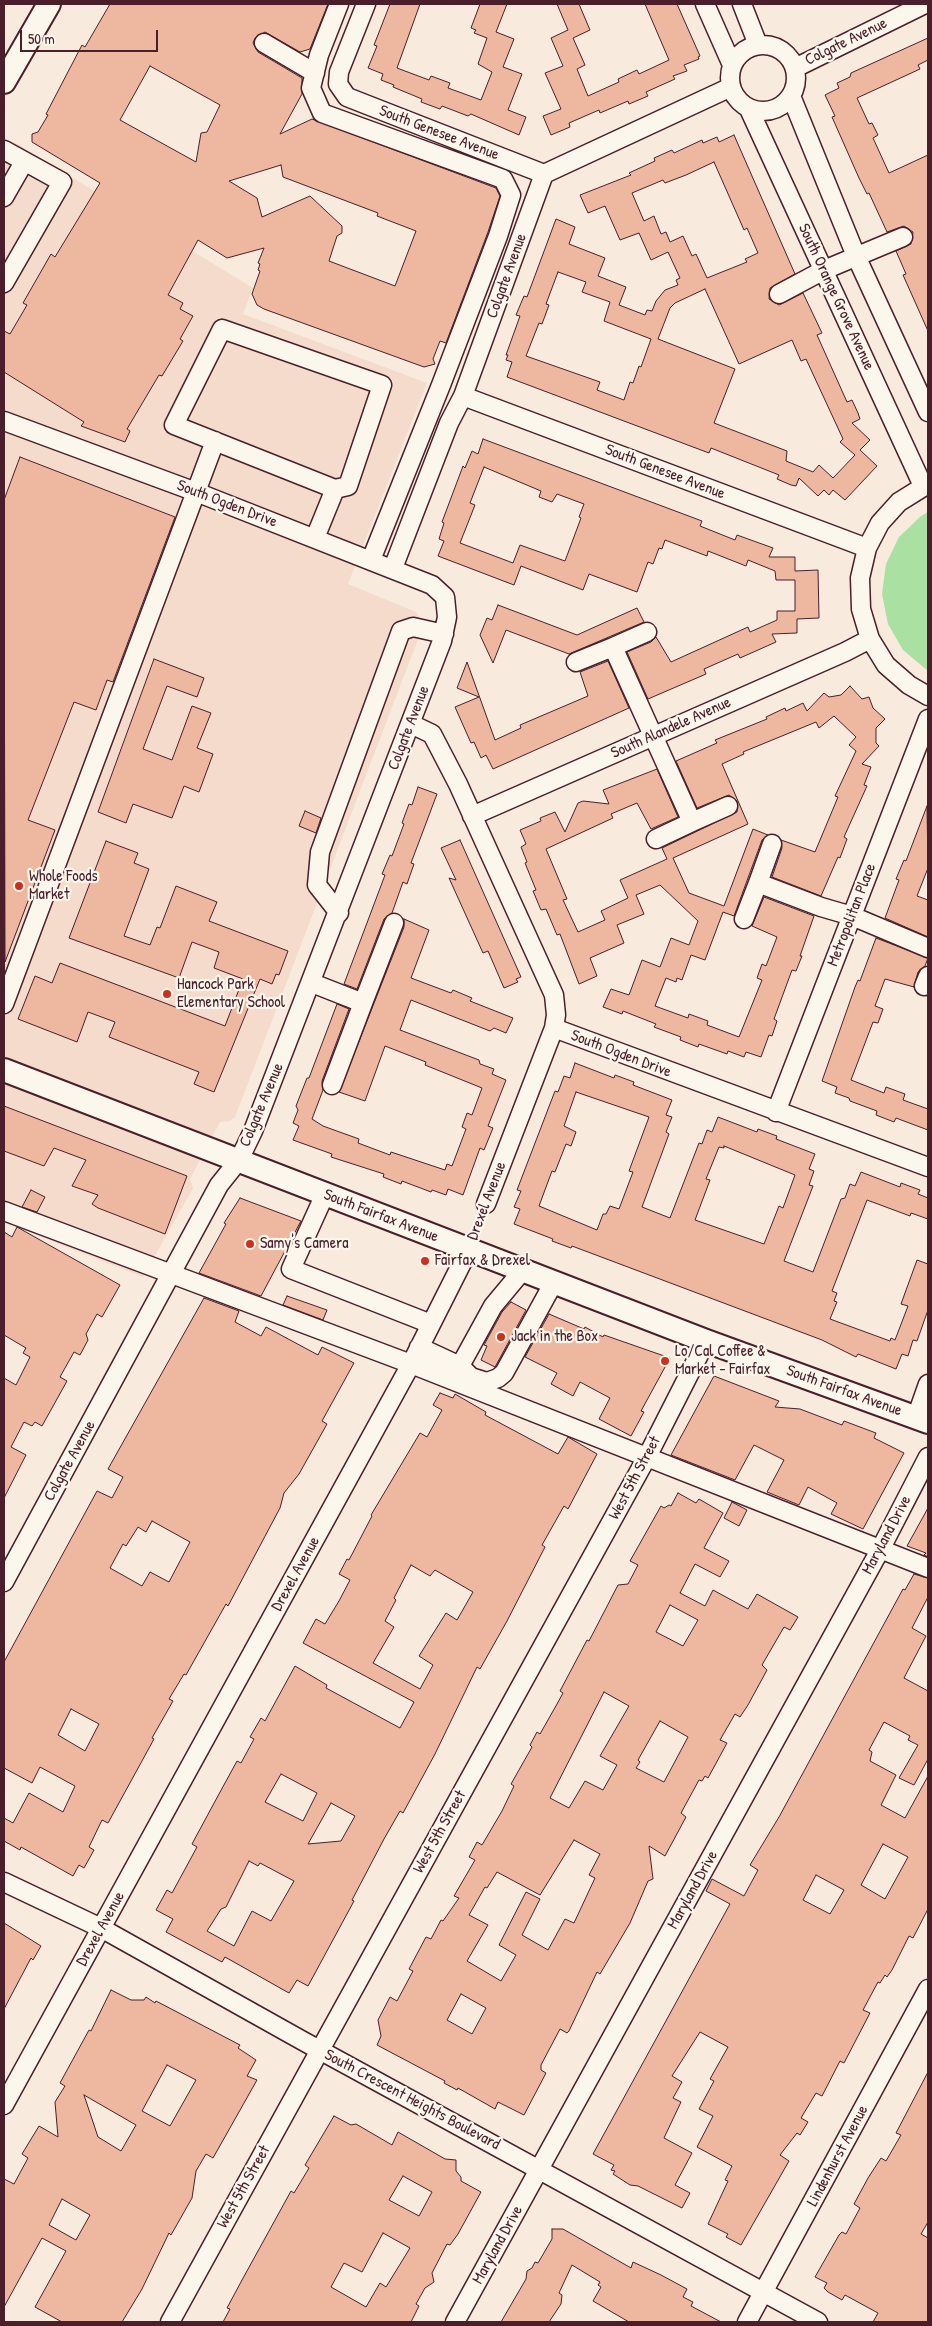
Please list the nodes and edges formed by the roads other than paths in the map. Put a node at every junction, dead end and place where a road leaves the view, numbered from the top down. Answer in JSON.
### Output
{"nodes":[{"id":1,"x":49,"y":4,"type":"edge"},
{"id":2,"x":339,"y":4,"type":"edge"},
{"id":3,"x":366,"y":4,"type":"edge"},
{"id":4,"x":706,"y":4,"type":"edge"},
{"id":5,"x":742,"y":4,"type":"edge"},
{"id":6,"x":925,"y":4,"type":"edge"},
{"id":7,"x":264,"y":43,"type":"dead end"},
{"id":8,"x":758,"y":45,"type":"junction"},
{"id":9,"x":732,"y":65,"type":"junction"},
{"id":10,"x":794,"y":68,"type":"junction"},
{"id":11,"x":315,"y":73,"type":"junction"},
{"id":12,"x":4,"y":82,"type":"edge"},
{"id":13,"x":731,"y":87,"type":"junction"},
{"id":14,"x":791,"y":96,"type":"junction"},
{"id":15,"x":749,"y":109,"type":"junction"},
{"id":16,"x":4,"y":150,"type":"edge"},
{"id":17,"x":24,"y":162,"type":"junction"},
{"id":18,"x":544,"y":174,"type":"junction"},
{"id":19,"x":4,"y":197,"type":"edge"},
{"id":20,"x":904,"y":237,"type":"dead end"},
{"id":21,"x":856,"y":256,"type":"junction"},
{"id":22,"x":824,"y":270,"type":"junction"},
{"id":23,"x":4,"y":283,"type":"edge"},
{"id":24,"x":779,"y":294,"type":"dead end"},
{"id":25,"x":464,"y":396,"type":"junction"},
{"id":26,"x":928,"y":412,"type":"edge"},
{"id":27,"x":4,"y":421,"type":"edge"},
{"id":28,"x":215,"y":441,"type":"junction"},
{"id":29,"x":925,"y":485,"type":"edge"},
{"id":30,"x":335,"y":489,"type":"junction"},
{"id":31,"x":196,"y":492,"type":"junction"},
{"id":32,"x":315,"y":538,"type":"junction"},
{"id":33,"x":867,"y":548,"type":"junction"},
{"id":34,"x":371,"y":560,"type":"junction"},
{"id":35,"x":393,"y":568,"type":"junction"},
{"id":36,"x":445,"y":597,"type":"joint"},
{"id":37,"x":647,"y":632,"type":"dead end"},
{"id":38,"x":444,"y":634,"type":"junction"},
{"id":39,"x":870,"y":639,"type":"junction"},
{"id":40,"x":613,"y":647,"type":"junction"},
{"id":41,"x":576,"y":662,"type":"dead end"},
{"id":42,"x":928,"y":696,"type":"edge"},
{"id":43,"x":928,"y":719,"type":"edge"},
{"id":44,"x":410,"y":724,"type":"junction"},
{"id":45,"x":652,"y":736,"type":"junction"},
{"id":46,"x":728,"y":806,"type":"dead end"},
{"id":47,"x":472,"y":816,"type":"junction"},
{"id":48,"x":692,"y":822,"type":"junction"},
{"id":49,"x":656,"y":839,"type":"dead end"},
{"id":50,"x":772,"y":844,"type":"dead end"},
{"id":51,"x":758,"y":883,"type":"junction"},
{"id":52,"x":339,"y":913,"type":"junction"},
{"id":53,"x":852,"y":916,"type":"junction"},
{"id":54,"x":744,"y":919,"type":"dead end"},
{"id":55,"x":394,"y":923,"type":"dead end"},
{"id":56,"x":928,"y":948,"type":"edge"},
{"id":57,"x":312,"y":984,"type":"junction"},
{"id":58,"x":363,"y":1002,"type":"junction"},
{"id":59,"x":4,"y":1004,"type":"edge"},
{"id":60,"x":554,"y":1028,"type":"junction"},
{"id":61,"x":4,"y":1070,"type":"edge"},
{"id":62,"x":332,"y":1084,"type":"dead end"},
{"id":63,"x":776,"y":1112,"type":"junction"},
{"id":64,"x":238,"y":1160,"type":"junction"},
{"id":65,"x":928,"y":1167,"type":"edge"},
{"id":66,"x":325,"y":1194,"type":"junction"},
{"id":67,"x":486,"y":1204,"type":"road end"},
{"id":68,"x":4,"y":1210,"type":"edge"},
{"id":69,"x":469,"y":1249,"type":"junction"},
{"id":70,"x":523,"y":1270,"type":"junction"},
{"id":71,"x":172,"y":1275,"type":"junction"},
{"id":72,"x":554,"y":1282,"type":"junction"},
{"id":73,"x":431,"y":1324,"type":"junction"},
{"id":74,"x":706,"y":1341,"type":"junction"},
{"id":75,"x":420,"y":1347,"type":"junction"},
{"id":76,"x":411,"y":1364,"type":"junction"},
{"id":77,"x":466,"y":1376,"type":"junction"},
{"id":78,"x":928,"y":1384,"type":"edge"},
{"id":79,"x":922,"y":1420,"type":"edge"},
{"id":80,"x":647,"y":1457,"type":"junction"},
{"id":81,"x":928,"y":1457,"type":"edge"},
{"id":82,"x":880,"y":1550,"type":"junction"},
{"id":83,"x":928,"y":1568,"type":"edge"},
{"id":84,"x":4,"y":1582,"type":"edge"},
{"id":85,"x":4,"y":1882,"type":"edge"},
{"id":86,"x":101,"y":1928,"type":"junction"},
{"id":87,"x":928,"y":1989,"type":"edge"},
{"id":88,"x":320,"y":2050,"type":"junction"},
{"id":89,"x":4,"y":2104,"type":"edge"},
{"id":90,"x":540,"y":2168,"type":"junction"},
{"id":91,"x":764,"y":2292,"type":"junction"},
{"id":92,"x":170,"y":2322,"type":"edge"},
{"id":93,"x":456,"y":2322,"type":"edge"},
{"id":94,"x":747,"y":2322,"type":"edge"},
{"id":95,"x":818,"y":2322,"type":"edge"}],
"edges":[{"from":1,"to":12,"type":"main road"},
{"from":2,"to":11,"type":"street"},
{"from":3,"to":18,"type":"street","name":"South Genesee Avenue"},
{"from":4,"to":9,"type":"street"},
{"from":5,"to":8,"type":"street"},
{"from":6,"to":10,"type":"street","name":"Colgate Avenue"},
{"from":7,"to":11,"type":"street"},
{"from":8,"to":9,"type":"street"},
{"from":8,"to":10,"type":"street","name":"Colgate Avenue"},
{"from":9,"to":13,"type":"street"},
{"from":10,"to":14,"type":"street","name":"Colgate Avenue"},
{"from":11,"to":34,"type":"street"},
{"from":13,"to":15,"type":"street"},
{"from":13,"to":18,"type":"street"},
{"from":14,"to":15,"type":"street"},
{"from":14,"to":21,"type":"street"},
{"from":15,"to":22,"type":"street","name":"South Orange Grove Avenue"},
{"from":16,"to":17,"type":"street"},
{"from":17,"to":19,"type":"street"},
{"from":17,"to":23,"type":"street"},
{"from":18,"to":25,"type":"street","name":"Colgate Avenue"},
{"from":20,"to":21,"type":"street"},
{"from":21,"to":22,"type":"street"},
{"from":21,"to":26,"type":"street"},
{"from":22,"to":24,"type":"street"},
{"from":22,"to":29,"type":"street","name":"South Orange Grove Avenue"},
{"from":25,"to":33,"type":"street","name":"South Genesee Avenue"},
{"from":25,"to":35,"type":"street","name":"Colgate Avenue"},
{"from":27,"to":31,"type":"street","name":"South Ogden Drive"},
{"from":28,"to":30,"type":"street"},
{"from":28,"to":30,"type":"street"},
{"from":28,"to":31,"type":"street"},
{"from":29,"to":33,"type":"street"},
{"from":30,"to":32,"type":"street"},
{"from":31,"to":32,"type":"street","name":"South Ogden Drive"},
{"from":31,"to":59,"type":"street"},
{"from":32,"to":34,"type":"street","name":"South Ogden Drive"},
{"from":33,"to":39,"type":"street"},
{"from":34,"to":35,"type":"street","name":"South Ogden Drive"},
{"from":35,"to":36,"type":"street","name":"South Ogden Drive"},
{"from":36,"to":38,"type":"street","name":"Colgate Avenue"},
{"from":37,"to":40,"type":"street"},
{"from":38,"to":44,"type":"street","name":"Colgate Avenue"},
{"from":38,"to":52,"type":"street"},
{"from":39,"to":42,"type":"street"},
{"from":39,"to":45,"type":"street","name":"South Alandele Avenue"},
{"from":40,"to":41,"type":"street"},
{"from":40,"to":45,"type":"street"},
{"from":43,"to":53,"type":"street","name":"Metropolitan Place"},
{"from":44,"to":47,"type":"street","name":"South Ogden Drive"},
{"from":44,"to":52,"type":"street","name":"Colgate Avenue"},
{"from":45,"to":47,"type":"street","name":"South Alandele Avenue"},
{"from":45,"to":48,"type":"street"},
{"from":46,"to":48,"type":"street"},
{"from":47,"to":60,"type":"street","name":"South Ogden Drive"},
{"from":48,"to":49,"type":"street"},
{"from":50,"to":51,"type":"street"},
{"from":51,"to":53,"type":"street"},
{"from":51,"to":54,"type":"street"},
{"from":52,"to":57,"type":"street","name":"Colgate Avenue"},
{"from":53,"to":56,"type":"street"},
{"from":53,"to":63,"type":"street","name":"Metropolitan Place"},
{"from":55,"to":58,"type":"street"},
{"from":57,"to":58,"type":"street"},
{"from":57,"to":64,"type":"street","name":"Colgate Avenue"},
{"from":58,"to":62,"type":"street"},
{"from":60,"to":63,"type":"street","name":"South Ogden Drive"},
{"from":60,"to":67,"type":"street","name":"Drexel Avenue"},
{"from":61,"to":64,"type":"main road","name":"South Fairfax Avenue"},
{"from":63,"to":65,"type":"street","name":"South Ogden Drive"},
{"from":64,"to":66,"type":"main road","name":"South Fairfax Avenue"},
{"from":64,"to":71,"type":"street","name":"Colgate Avenue"},
{"from":66,"to":69,"type":"main road","name":"South Fairfax Avenue"},
{"from":66,"to":73,"type":"street"},
{"from":68,"to":71,"type":"street"},
{"from":69,"to":70,"type":"main road","name":"South Fairfax Avenue"},
{"from":69,"to":73,"type":"street","name":"Drexel Avenue"},
{"from":70,"to":72,"type":"main road","name":"South Fairfax Avenue"},
{"from":70,"to":77,"type":"street"},
{"from":71,"to":76,"type":"street"},
{"from":71,"to":84,"type":"street","name":"Colgate Avenue"},
{"from":72,"to":74,"type":"main road","name":"South Fairfax Avenue"},
{"from":72,"to":77,"type":"street"},
{"from":73,"to":75,"type":"street","name":"Drexel Avenue"},
{"from":74,"to":79,"type":"main road","name":"South Fairfax Avenue"},
{"from":74,"to":80,"type":"street","name":"West 5th Street"},
{"from":75,"to":76,"type":"street","name":"Drexel Avenue"},
{"from":75,"to":77,"type":"street"},
{"from":76,"to":77,"type":"street"},
{"from":76,"to":86,"type":"street","name":"Drexel Avenue"},
{"from":77,"to":80,"type":"street"},
{"from":78,"to":79,"type":"street"},
{"from":80,"to":82,"type":"street"},
{"from":80,"to":88,"type":"street","name":"West 5th Street"},
{"from":81,"to":82,"type":"street","name":"Maryland Drive"},
{"from":82,"to":83,"type":"street"},
{"from":82,"to":90,"type":"street","name":"Maryland Drive"},
{"from":85,"to":86,"type":"street","name":"South Crescent Heights Boulevard"},
{"from":86,"to":88,"type":"street","name":"South Crescent Heights Boulevard"},
{"from":86,"to":89,"type":"street","name":"Drexel Avenue"},
{"from":87,"to":91,"type":"street","name":"Lindenhurst Avenue"},
{"from":88,"to":90,"type":"street","name":"South Crescent Heights Boulevard"},
{"from":88,"to":92,"type":"street","name":"West 5th Street"},
{"from":90,"to":91,"type":"street","name":"South Crescent Heights Boulevard"},
{"from":90,"to":93,"type":"street","name":"Maryland Drive"},
{"from":91,"to":94,"type":"street","name":"Lindenhurst Avenue"},
{"from":91,"to":95,"type":"street","name":"South Crescent Heights Boulevard"}]}
